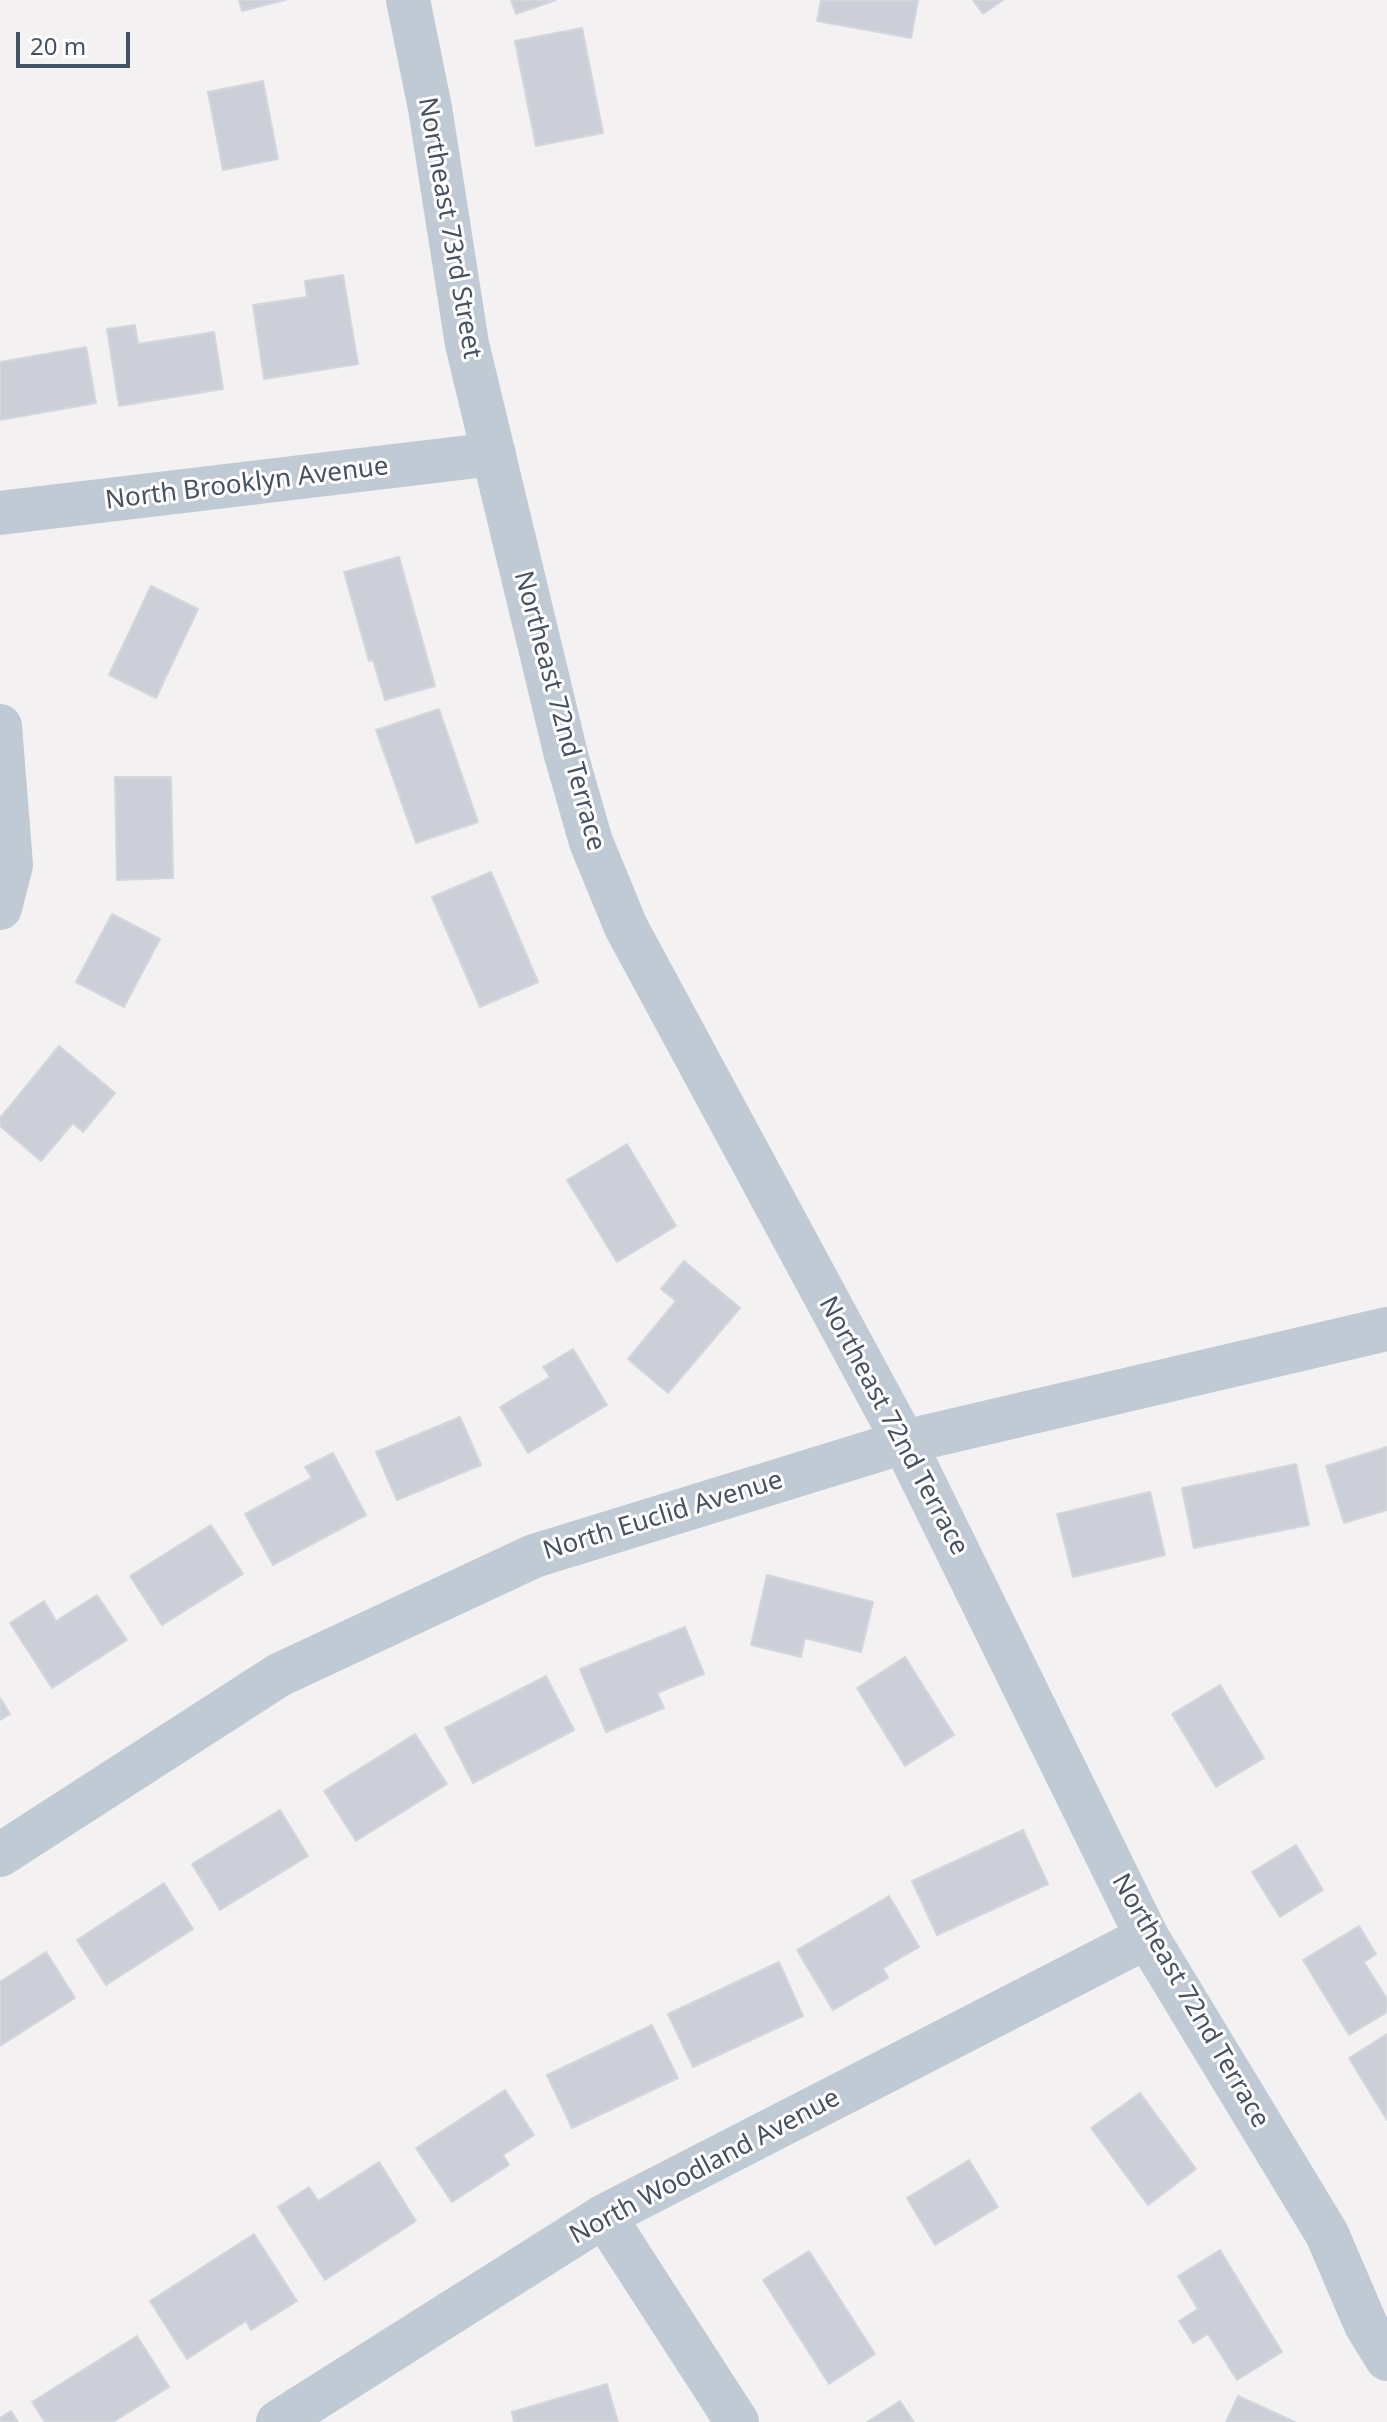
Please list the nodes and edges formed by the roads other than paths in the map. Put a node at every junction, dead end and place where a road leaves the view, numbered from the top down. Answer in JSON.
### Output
{"nodes":[{"id":1,"x":408,"y":0,"type":"edge"},
{"id":2,"x":494,"y":454,"type":"junction"},
{"id":3,"x":0,"y":513,"type":"edge"},
{"id":4,"x":0,"y":726,"type":"edge"},
{"id":5,"x":0,"y":908,"type":"edge"},
{"id":6,"x":1387,"y":1329,"type":"edge"},
{"id":7,"x":904,"y":1442,"type":"junction"},
{"id":8,"x":0,"y":1855,"type":"edge"},
{"id":9,"x":1147,"y":1937,"type":"junction"},
{"id":10,"x":604,"y":2216,"type":"junction"},
{"id":11,"x":1387,"y":2359,"type":"edge"},
{"id":12,"x":278,"y":2422,"type":"edge"},
{"id":13,"x":737,"y":2422,"type":"edge"}],
"edges":[{"from":1,"to":2,"type":"street","name":"Northeast 73rd Street"},
{"from":2,"to":3,"type":"street","name":"North Brooklyn Avenue"},
{"from":2,"to":7,"type":"street","name":"Northeast 72nd Terrace"},
{"from":4,"to":5,"type":"street"},
{"from":6,"to":7,"type":"street","name":"North Euclid Avenue"},
{"from":7,"to":8,"type":"street","name":"North Euclid Avenue"},
{"from":7,"to":9,"type":"street","name":"Northeast 72nd Terrace"},
{"from":9,"to":10,"type":"street","name":"North Woodland Avenue"},
{"from":9,"to":11,"type":"street","name":"Northeast 72nd Terrace"},
{"from":10,"to":12,"type":"street","name":"North Woodland Avenue"},
{"from":10,"to":13,"type":"street"}]}
